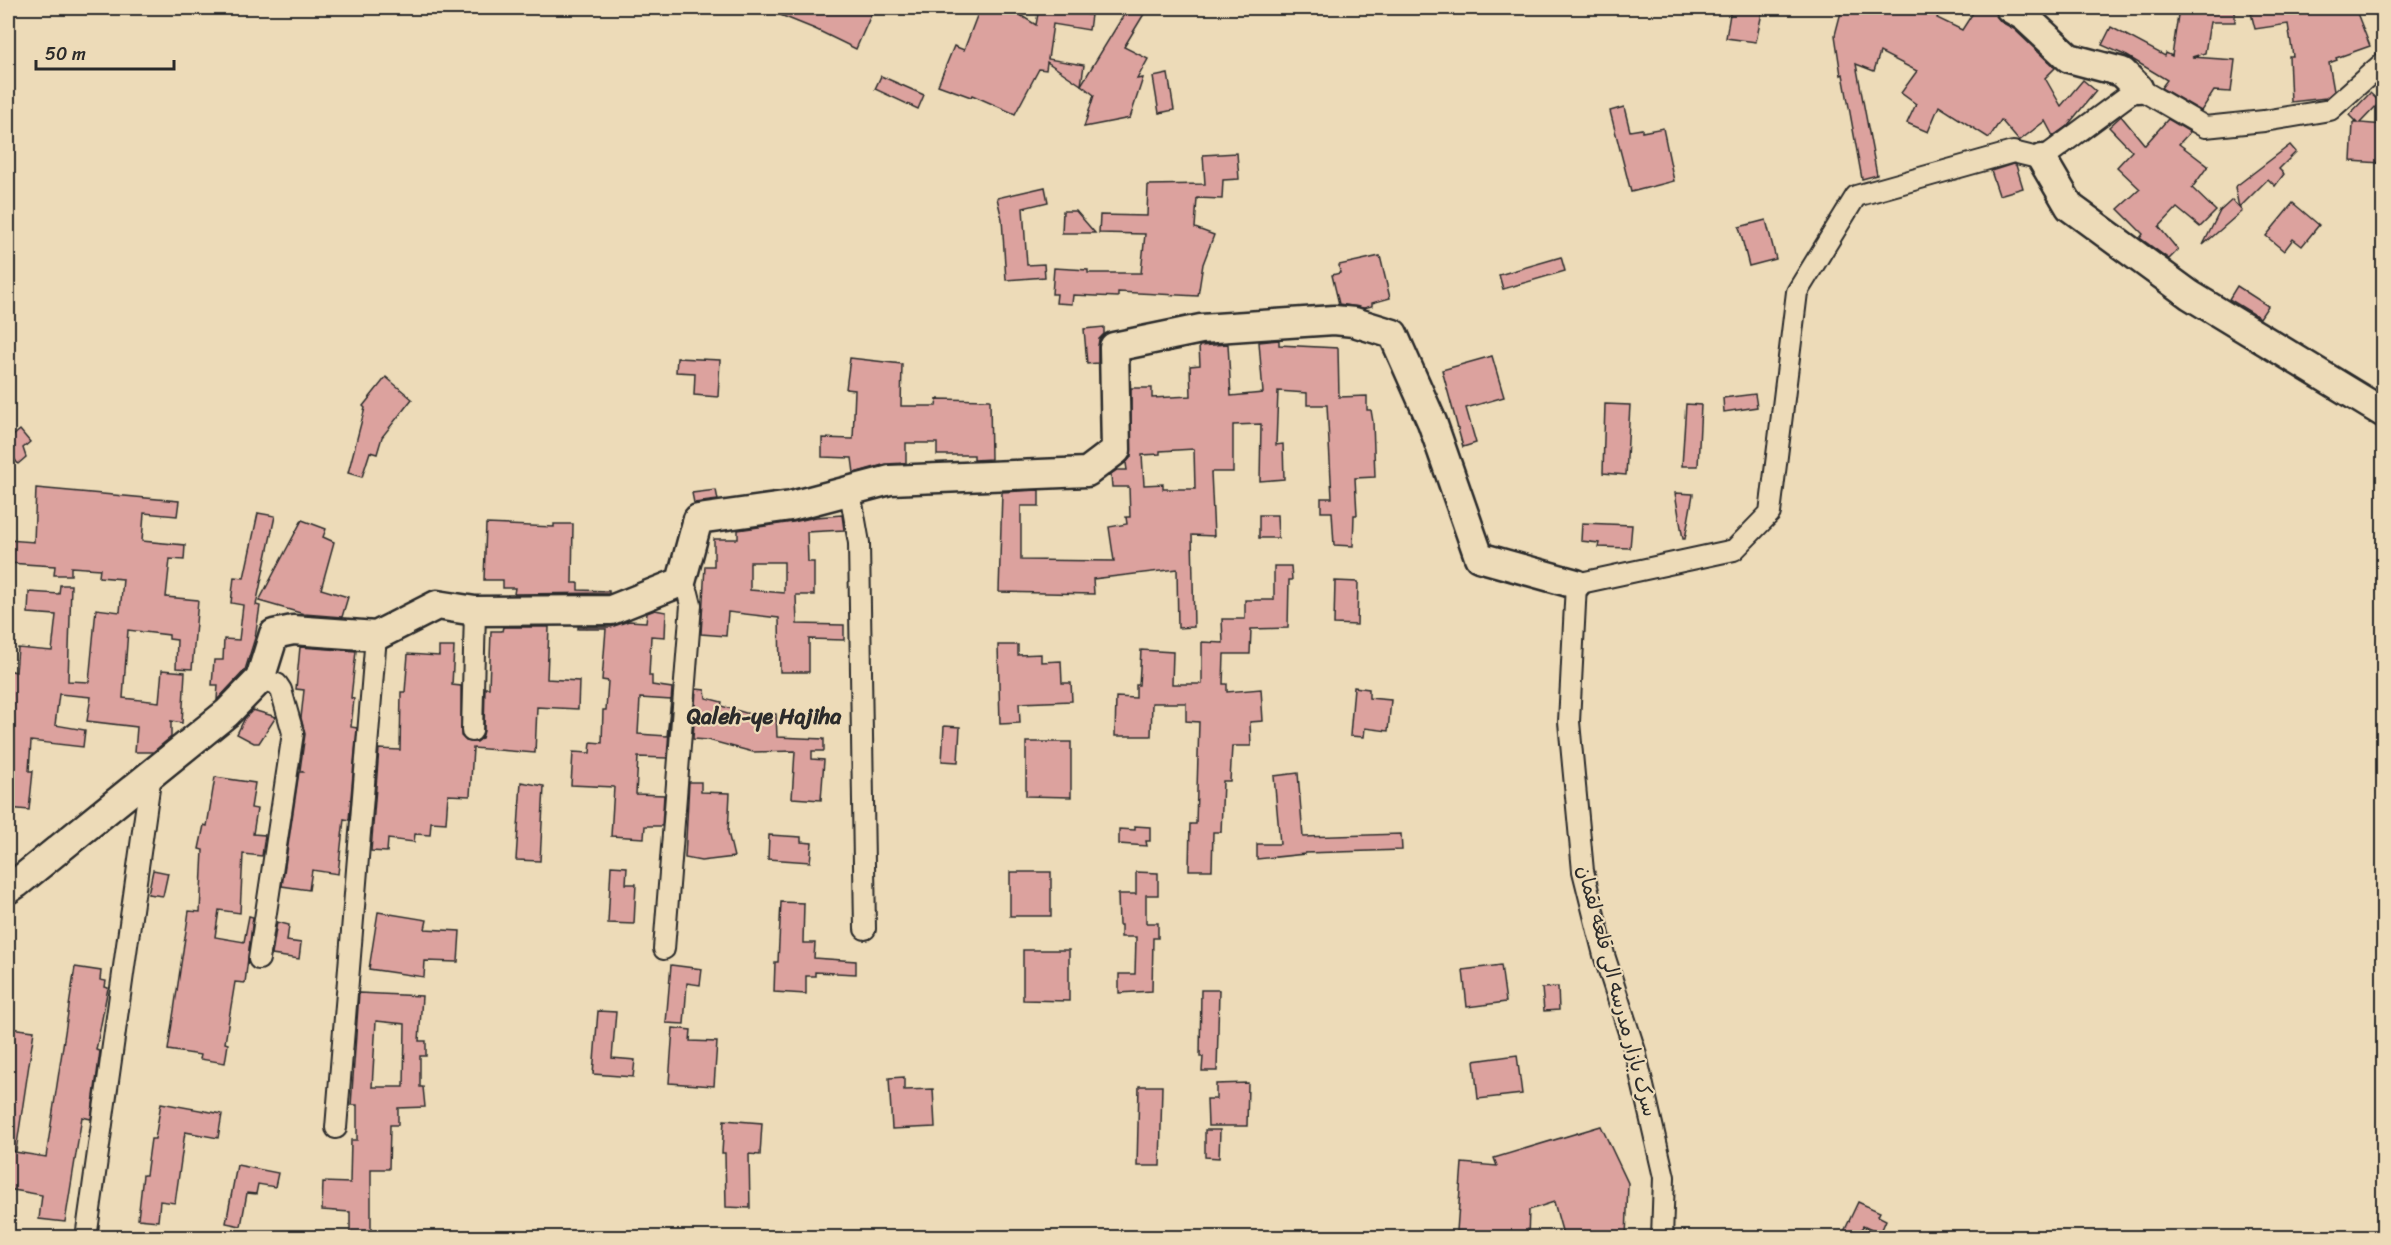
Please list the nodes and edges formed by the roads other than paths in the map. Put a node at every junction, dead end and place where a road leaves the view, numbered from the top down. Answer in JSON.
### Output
{"nodes":[{"id":1,"x":2010,"y":8,"type":"edge"},
{"id":2,"x":2384,"y":62,"type":"edge"},
{"id":3,"x":2138,"y":88,"type":"junction"},
{"id":4,"x":2042,"y":159,"type":"junction"},
{"id":5,"x":2384,"y":413,"type":"edge"},
{"id":6,"x":850,"y":492,"type":"junction"},
{"id":7,"x":681,"y":582,"type":"junction"},
{"id":8,"x":1576,"y":584,"type":"junction"},
{"id":9,"x":475,"y":611,"type":"junction"},
{"id":10,"x":376,"y":636,"type":"junction"},
{"id":11,"x":260,"y":679,"type":"junction"},
{"id":12,"x":472,"y":731,"type":"dead end"},
{"id":13,"x":151,"y":774,"type":"junction"},
{"id":14,"x":8,"y":889,"type":"edge"},
{"id":15,"x":864,"y":929,"type":"dead end"},
{"id":16,"x":664,"y":949,"type":"dead end"},
{"id":17,"x":260,"y":959,"type":"dead end"},
{"id":18,"x":336,"y":1128,"type":"dead end"},
{"id":19,"x":1660,"y":1236,"type":"edge"},
{"id":20,"x":86,"y":1238,"type":"edge"}],
"edges":[{"from":1,"to":3,"type":"street"},
{"from":2,"to":3,"type":"street"},
{"from":3,"to":4,"type":"street"},
{"from":4,"to":5,"type":"street"},
{"from":4,"to":8,"type":"street"},
{"from":6,"to":7,"type":"street"},
{"from":6,"to":8,"type":"street"},
{"from":6,"to":15,"type":"street"},
{"from":7,"to":9,"type":"street"},
{"from":7,"to":16,"type":"street"},
{"from":8,"to":19,"type":"street","name":"سرک بازار مدرسه الی قلعه لقمان"},
{"from":9,"to":10,"type":"street"},
{"from":9,"to":12,"type":"street"},
{"from":10,"to":11,"type":"street"},
{"from":10,"to":18,"type":"street"},
{"from":11,"to":13,"type":"street"},
{"from":11,"to":17,"type":"street"},
{"from":13,"to":14,"type":"street"},
{"from":13,"to":20,"type":"street"}]}
